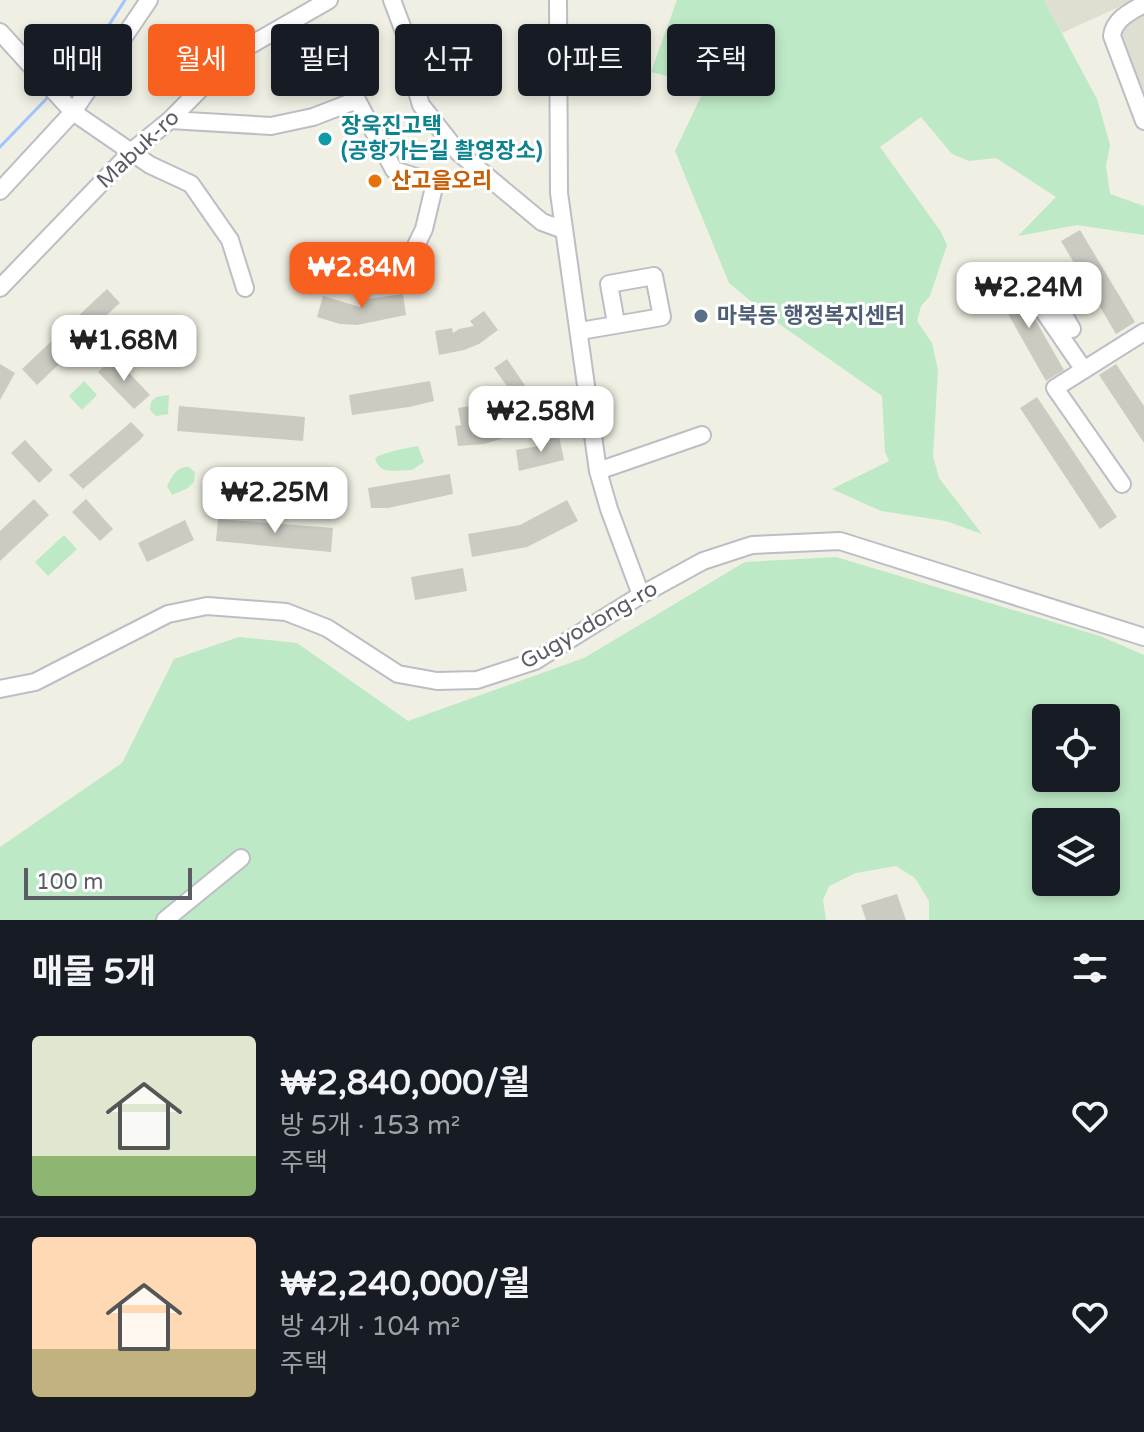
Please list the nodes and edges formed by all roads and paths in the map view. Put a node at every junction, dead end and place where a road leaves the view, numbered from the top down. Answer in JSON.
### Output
{"nodes":[{"id":1,"x":149,"y":0,"type":"edge"},
{"id":2,"x":329,"y":0,"type":"edge"},
{"id":3,"x":392,"y":0,"type":"edge"},
{"id":4,"x":558,"y":0,"type":"edge"},
{"id":5,"x":1144,"y":4,"type":"edge"},
{"id":6,"x":0,"y":32,"type":"edge"},
{"id":7,"x":73,"y":112,"type":"junction"},
{"id":8,"x":170,"y":120,"type":"junction"},
{"id":9,"x":1144,"y":121,"type":"edge"},
{"id":10,"x":132,"y":151,"type":"junction"},
{"id":11,"x":0,"y":191,"type":"edge"},
{"id":12,"x":564,"y":230,"type":"junction"},
{"id":13,"x":409,"y":260,"type":"dead end"},
{"id":14,"x":0,"y":288,"type":"edge"},
{"id":15,"x":245,"y":288,"type":"dead end"},
{"id":16,"x":616,"y":323,"type":"dead end"},
{"id":17,"x":1072,"y":329,"type":"dead end"},
{"id":18,"x":580,"y":331,"type":"junction"},
{"id":19,"x":1143,"y":336,"type":"edge"},
{"id":20,"x":1084,"y":370,"type":"junction"},
{"id":21,"x":702,"y":435,"type":"dead end"},
{"id":22,"x":598,"y":471,"type":"junction"},
{"id":23,"x":1122,"y":484,"type":"dead end"},
{"id":24,"x":641,"y":595,"type":"junction"},
{"id":25,"x":1144,"y":637,"type":"edge"},
{"id":26,"x":0,"y":689,"type":"edge"},
{"id":27,"x":241,"y":858,"type":"dead end"},
{"id":28,"x":165,"y":920,"type":"edge"}],
"edges":[{"from":1,"to":7,"type":"street"},
{"from":2,"to":8,"type":"street","name":"Mabuk-ro"},
{"from":3,"to":12,"type":"street"},
{"from":4,"to":12,"type":"street"},
{"from":5,"to":9,"type":"street"},
{"from":6,"to":7,"type":"street"},
{"from":7,"to":10,"type":"street"},
{"from":7,"to":11,"type":"street"},
{"from":8,"to":10,"type":"street","name":"Mabuk-ro"},
{"from":8,"to":13,"type":"street"},
{"from":10,"to":14,"type":"street","name":"Mabuk-ro"},
{"from":10,"to":15,"type":"street"},
{"from":12,"to":18,"type":"street"},
{"from":16,"to":18,"type":"street"},
{"from":17,"to":20,"type":"street"},
{"from":18,"to":22,"type":"street"},
{"from":19,"to":20,"type":"street"},
{"from":20,"to":23,"type":"street"},
{"from":21,"to":22,"type":"street"},
{"from":22,"to":24,"type":"street"},
{"from":24,"to":25,"type":"street","name":"Gugyodong-ro"},
{"from":24,"to":26,"type":"street","name":"Gugyodong-ro"},
{"from":27,"to":28,"type":"street"}]}
